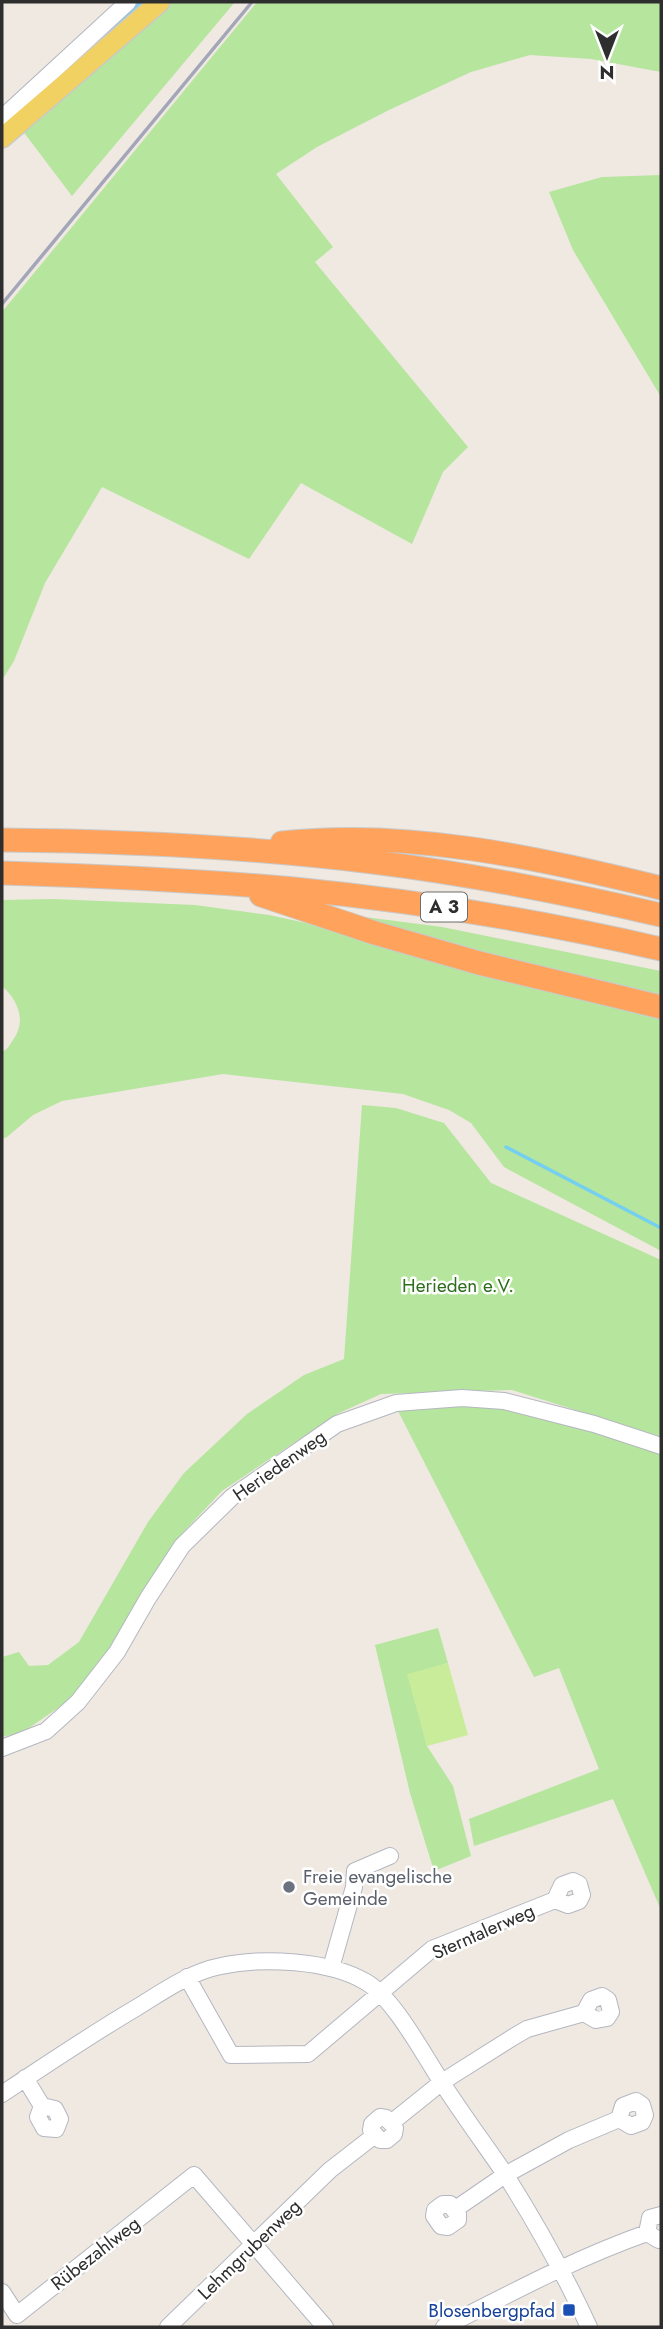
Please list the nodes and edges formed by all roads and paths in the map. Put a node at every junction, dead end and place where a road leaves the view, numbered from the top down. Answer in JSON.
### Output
{"nodes":[{"id":1,"x":128,"y":2,"type":"edge"},
{"id":2,"x":159,"y":2,"type":"edge"},
{"id":3,"x":2,"y":118,"type":"edge"},
{"id":4,"x":2,"y":138,"type":"edge"},
{"id":5,"x":2,"y":840,"type":"edge"},
{"id":6,"x":230,"y":848,"type":"junction"},
{"id":7,"x":2,"y":873,"type":"edge"},
{"id":8,"x":225,"y":883,"type":"junction"},
{"id":9,"x":655,"y":884,"type":"edge"},
{"id":10,"x":661,"y":915,"type":"edge"},
{"id":11,"x":661,"y":949,"type":"edge"},
{"id":12,"x":661,"y":1007,"type":"edge"},
{"id":13,"x":661,"y":1446,"type":"edge"},
{"id":14,"x":2,"y":1748,"type":"edge"},
{"id":15,"x":390,"y":1856,"type":"dead end"},
{"id":16,"x":555,"y":1900,"type":"dead end"},
{"id":17,"x":331,"y":1968,"type":"junction"},
{"id":18,"x":187,"y":1978,"type":"junction"},
{"id":19,"x":381,"y":1993,"type":"junction"},
{"id":20,"x":584,"y":2013,"type":"dead end"},
{"id":21,"x":25,"y":2078,"type":"junction"},
{"id":22,"x":442,"y":2082,"type":"junction"},
{"id":23,"x":2,"y":2094,"type":"edge"},
{"id":24,"x":42,"y":2106,"type":"dead end"},
{"id":25,"x":619,"y":2119,"type":"dead end"},
{"id":26,"x":505,"y":2175,"type":"junction"},
{"id":27,"x":454,"y":2210,"type":"dead end"},
{"id":28,"x":661,"y":2215,"type":"edge"},
{"id":29,"x":654,"y":2236,"type":"edge"},
{"id":30,"x":254,"y":2244,"type":"junction"},
{"id":31,"x":560,"y":2268,"type":"junction"},
{"id":32,"x":2,"y":2292,"type":"edge"},
{"id":33,"x":22,"y":2321,"type":"edge"},
{"id":34,"x":168,"y":2327,"type":"edge"},
{"id":35,"x":325,"y":2327,"type":"edge"},
{"id":36,"x":444,"y":2327,"type":"edge"},
{"id":37,"x":589,"y":2327,"type":"edge"}],
"edges":[{"from":1,"to":3,"type":"street"},
{"from":2,"to":4,"type":"main road"},
{"from":5,"to":6,"type":"highway","number":"A 3"},
{"from":6,"to":9,"type":"highway","number":"A 3"},
{"from":6,"to":10,"type":"highway","number":"A 3"},
{"from":7,"to":8,"type":"highway","number":"A 3"},
{"from":8,"to":11,"type":"highway","number":"A 3"},
{"from":8,"to":12,"type":"highway"},
{"from":13,"to":14,"type":"street","name":"Heriedenweg"},
{"from":15,"to":17,"type":"street"},
{"from":16,"to":19,"type":"street","name":"Sterntalerweg"},
{"from":17,"to":18,"type":"street"},
{"from":17,"to":19,"type":"street"},
{"from":18,"to":19,"type":"street","name":"Sterntalerweg"},
{"from":18,"to":21,"type":"street"},
{"from":19,"to":22,"type":"street"},
{"from":20,"to":22,"type":"street"},
{"from":21,"to":23,"type":"street"},
{"from":21,"to":24,"type":"street"},
{"from":22,"to":26,"type":"street"},
{"from":22,"to":30,"type":"street","name":"Lehmgrubenweg"},
{"from":25,"to":26,"type":"street"},
{"from":26,"to":27,"type":"street"},
{"from":26,"to":31,"type":"street"},
{"from":28,"to":29,"type":"street"},
{"from":29,"to":31,"type":"street"},
{"from":30,"to":33,"type":"street","name":"Rübezahlweg"},
{"from":30,"to":34,"type":"street","name":"Lehmgrubenweg"},
{"from":30,"to":35,"type":"street"},
{"from":31,"to":36,"type":"street"},
{"from":31,"to":37,"type":"street"},
{"from":32,"to":33,"type":"street","name":"Rübezahlweg"}]}
